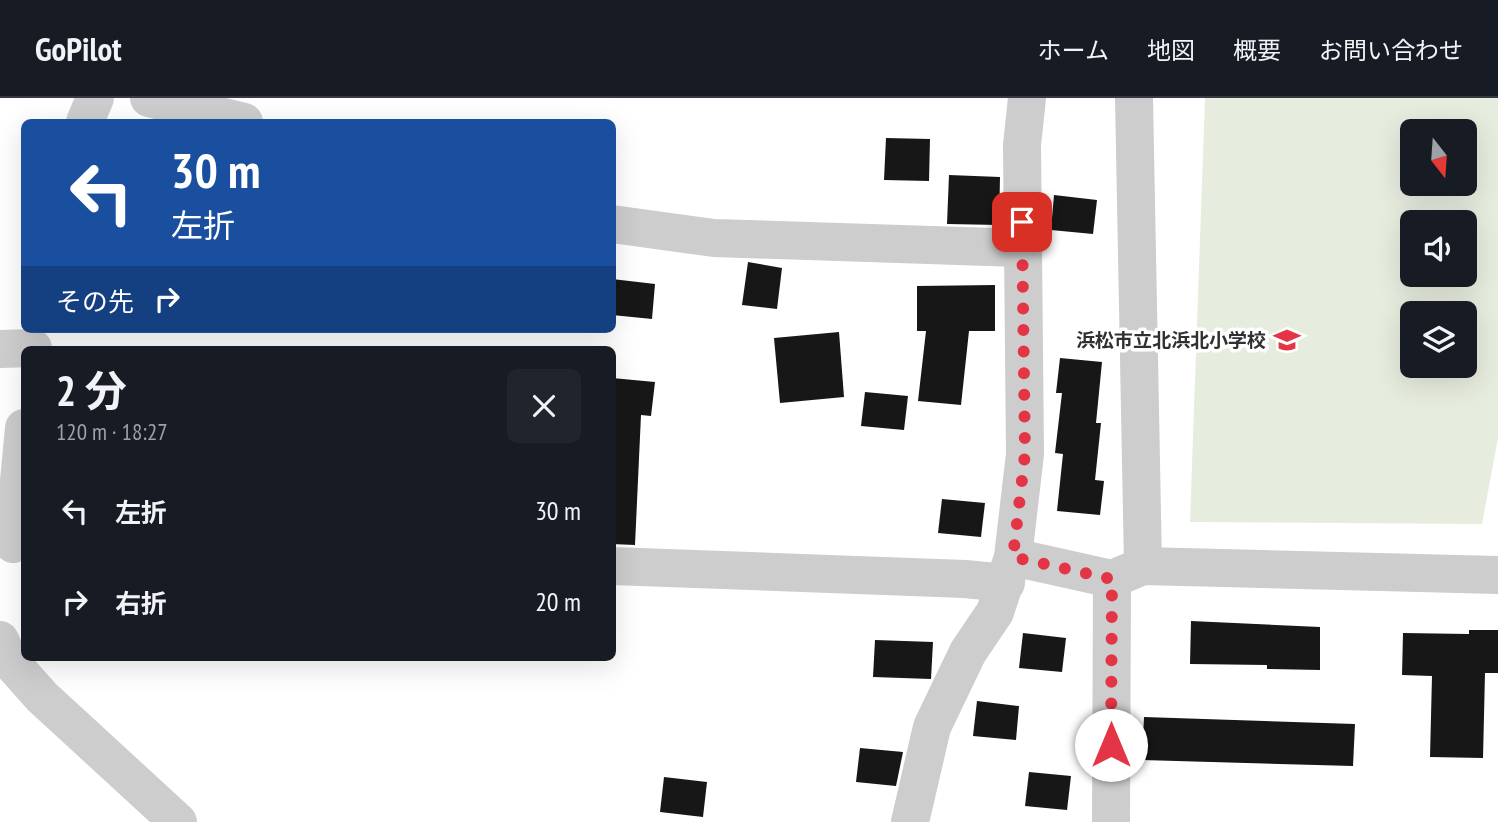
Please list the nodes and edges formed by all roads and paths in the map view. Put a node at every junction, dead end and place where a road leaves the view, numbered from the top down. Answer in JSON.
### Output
{"nodes":[{"id":1,"x":95,"y":98,"type":"edge"},
{"id":2,"x":149,"y":98,"type":"edge"},
{"id":3,"x":158,"y":98,"type":"edge"},
{"id":4,"x":1027,"y":98,"type":"edge"},
{"id":5,"x":1134,"y":98,"type":"edge"},
{"id":6,"x":86,"y":119,"type":"edge"},
{"id":7,"x":233,"y":119,"type":"edge"},
{"id":8,"x":616,"y":225,"type":"edge"},
{"id":9,"x":1022,"y":248,"type":"junction"},
{"id":10,"x":21,"y":458,"type":"edge"},
{"id":11,"x":12,"y":544,"type":"edge"},
{"id":12,"x":616,"y":566,"type":"edge"},
{"id":13,"x":1009,"y":570,"type":"junction"},
{"id":14,"x":1128,"y":573,"type":"junction"},
{"id":15,"x":1498,"y":575,"type":"edge"},
{"id":16,"x":0,"y":640,"type":"edge"},
{"id":17,"x":178,"y":822,"type":"edge"},
{"id":18,"x":910,"y":822,"type":"edge"},
{"id":19,"x":1111,"y":822,"type":"edge"}],
"edges":[{"from":1,"to":6,"type":"street"},
{"from":2,"to":3,"type":"street"},
{"from":3,"to":7,"type":"street"},
{"from":4,"to":9,"type":"street"},
{"from":5,"to":14,"type":"street"},
{"from":8,"to":9,"type":"street"},
{"from":9,"to":13,"type":"street"},
{"from":10,"to":11,"type":"street"},
{"from":12,"to":13,"type":"street"},
{"from":13,"to":14,"type":"street"},
{"from":13,"to":18,"type":"street"},
{"from":14,"to":15,"type":"street"},
{"from":14,"to":19,"type":"street"},
{"from":16,"to":17,"type":"street"}]}
